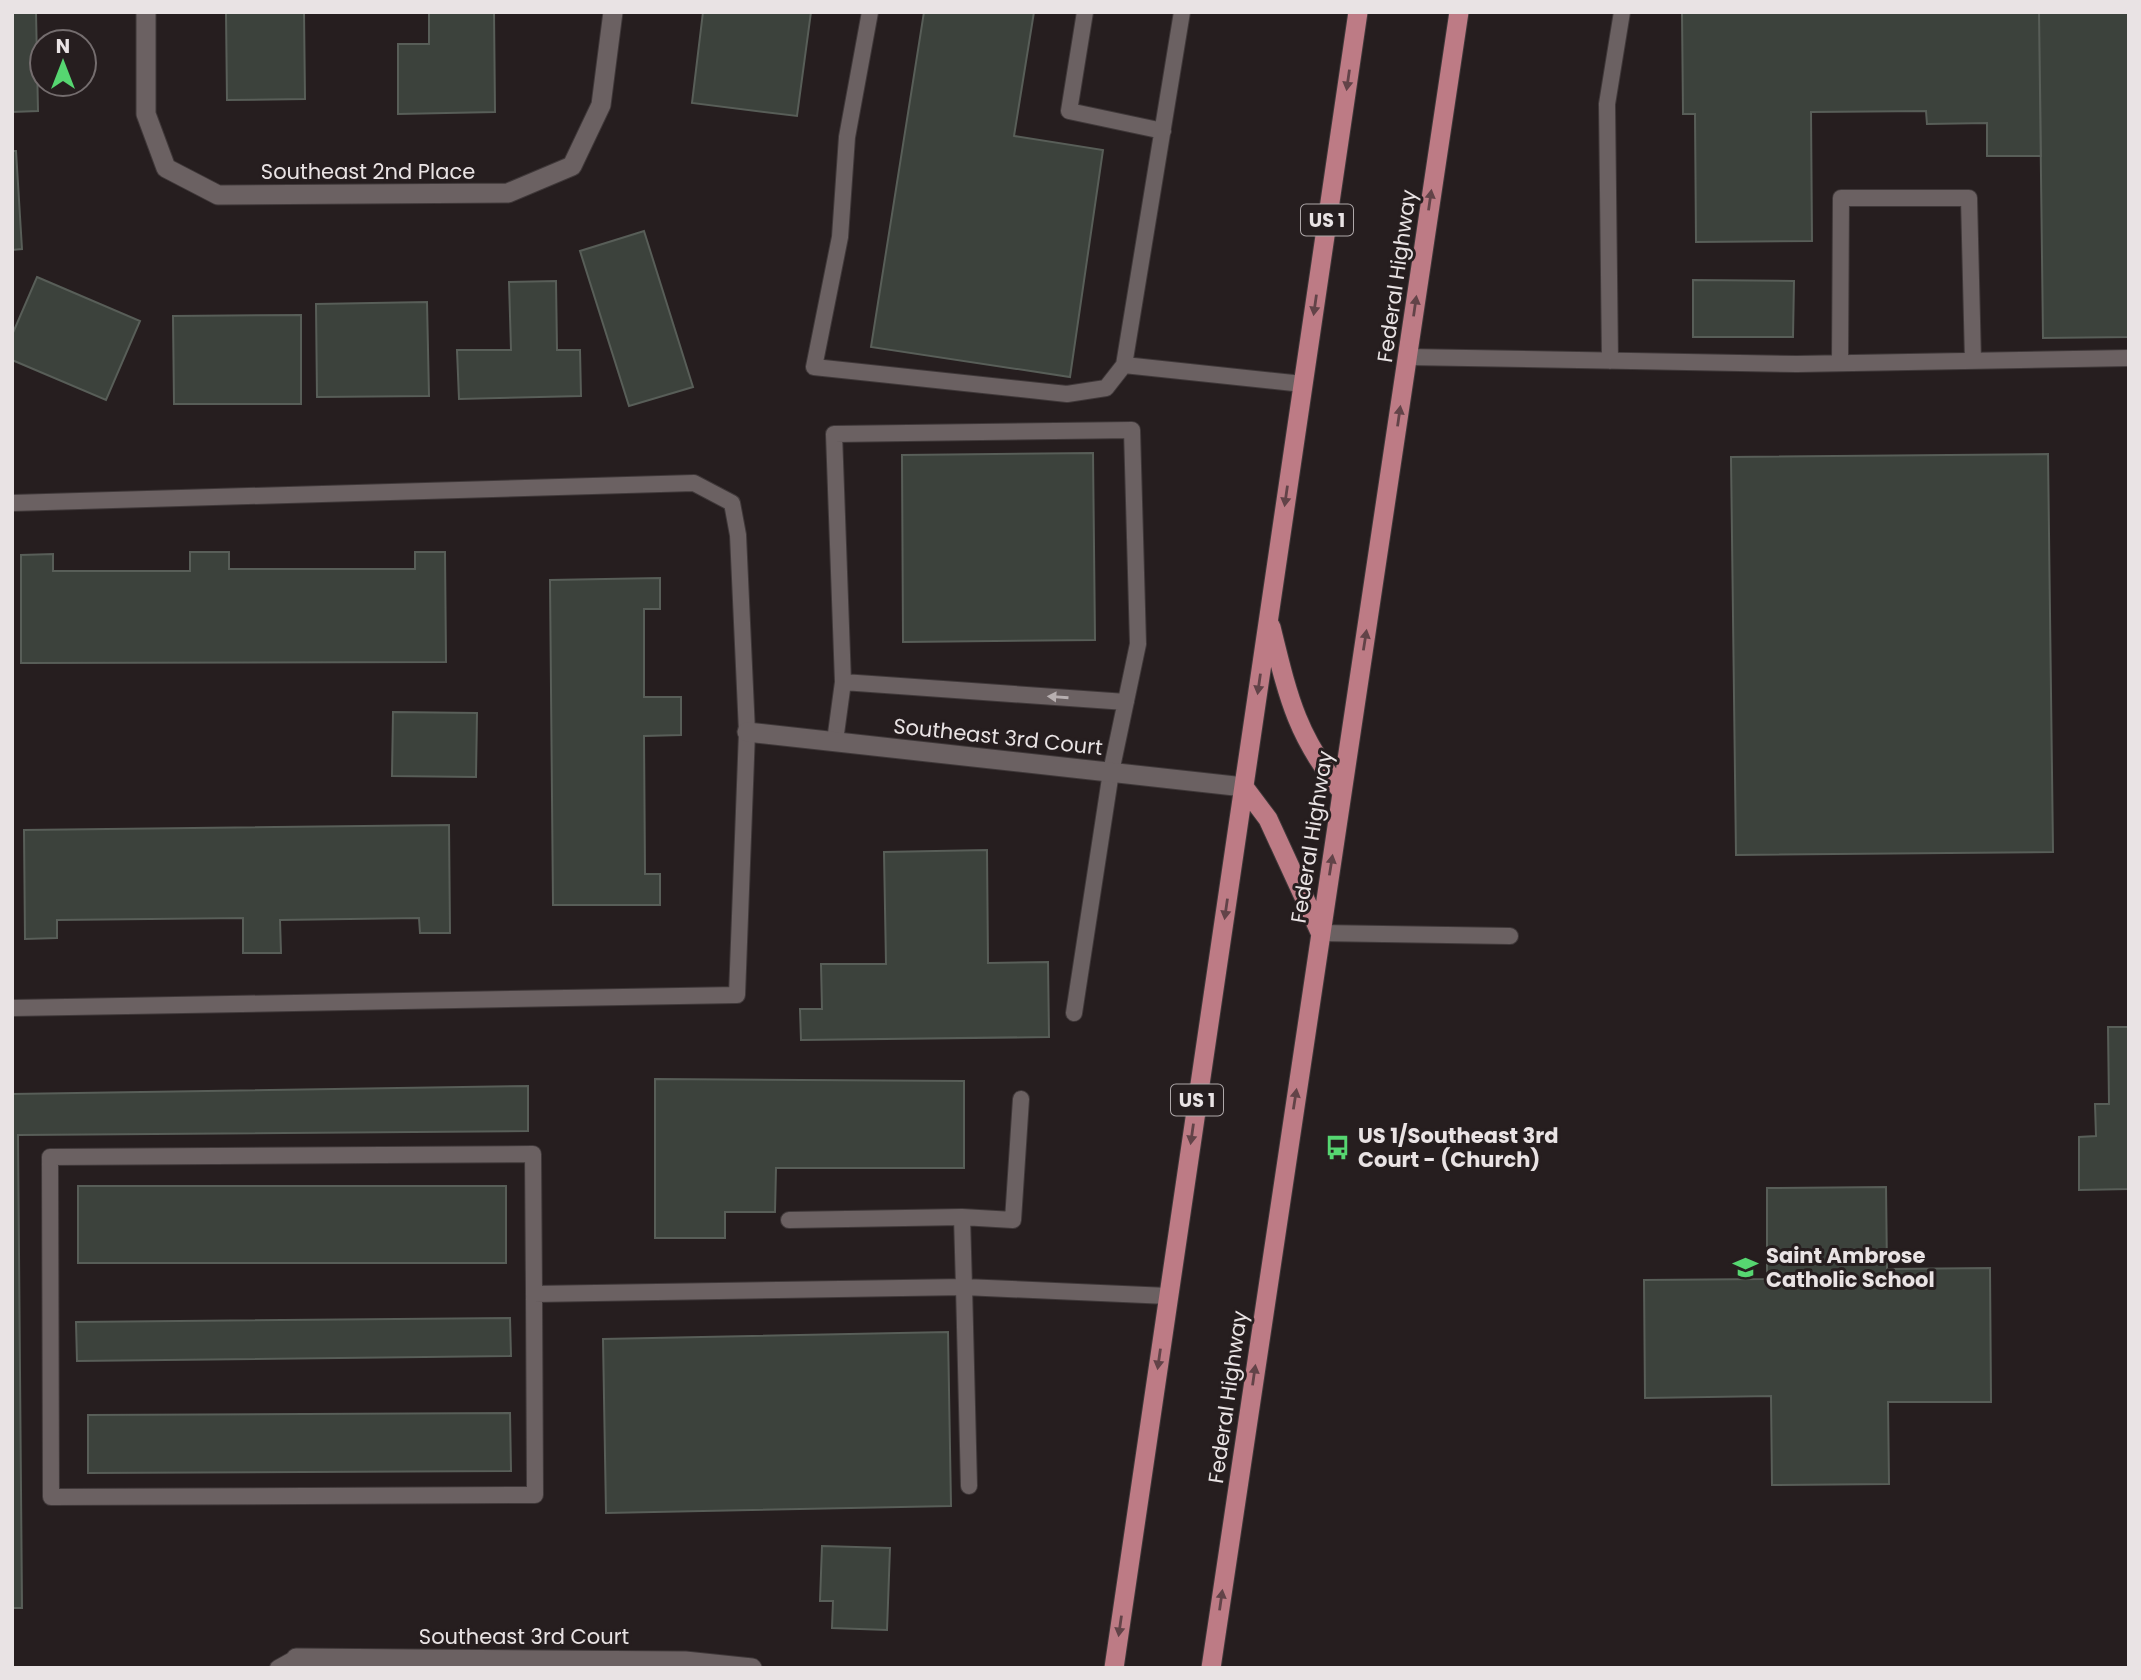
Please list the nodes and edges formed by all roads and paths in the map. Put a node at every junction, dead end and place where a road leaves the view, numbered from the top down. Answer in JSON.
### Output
{"nodes":[{"id":1,"x":146,"y":12,"type":"edge"},
{"id":2,"x":612,"y":12,"type":"edge"},
{"id":3,"x":870,"y":12,"type":"edge"},
{"id":4,"x":1085,"y":12,"type":"edge"},
{"id":5,"x":1182,"y":12,"type":"edge"},
{"id":6,"x":1357,"y":12,"type":"edge"},
{"id":7,"x":1458,"y":12,"type":"edge"},
{"id":8,"x":1622,"y":12,"type":"edge"},
{"id":9,"x":1163,"y":131,"type":"junction"},
{"id":10,"x":1408,"y":357,"type":"junction"},
{"id":11,"x":2129,"y":358,"type":"edge"},
{"id":12,"x":1610,"y":361,"type":"junction"},
{"id":13,"x":1973,"y":361,"type":"junction"},
{"id":14,"x":1840,"y":363,"type":"junction"},
{"id":15,"x":1124,"y":365,"type":"junction"},
{"id":16,"x":1303,"y":384,"type":"junction"},
{"id":17,"x":12,"y":503,"type":"edge"},
{"id":18,"x":1268,"y":616,"type":"junction"},
{"id":19,"x":843,"y":682,"type":"junction"},
{"id":20,"x":1126,"y":702,"type":"junction"},
{"id":21,"x":747,"y":732,"type":"junction"},
{"id":22,"x":835,"y":741,"type":"junction"},
{"id":23,"x":1111,"y":772,"type":"junction"},
{"id":24,"x":1244,"y":787,"type":"junction"},
{"id":25,"x":1342,"y":792,"type":"junction"},
{"id":26,"x":1320,"y":933,"type":"junction"},
{"id":27,"x":1510,"y":936,"type":"dead end"},
{"id":28,"x":12,"y":1008,"type":"edge"},
{"id":29,"x":1074,"y":1013,"type":"dead end"},
{"id":30,"x":1021,"y":1099,"type":"dead end"},
{"id":31,"x":962,"y":1217,"type":"junction"},
{"id":32,"x":789,"y":1220,"type":"dead end"},
{"id":33,"x":964,"y":1287,"type":"junction"},
{"id":34,"x":534,"y":1294,"type":"junction"},
{"id":35,"x":1168,"y":1296,"type":"junction"},
{"id":36,"x":969,"y":1486,"type":"dead end"},
{"id":37,"x":296,"y":1658,"type":"joint"},
{"id":38,"x":740,"y":1667,"type":"edge"},
{"id":39,"x":278,"y":1668,"type":"edge"},
{"id":40,"x":1114,"y":1668,"type":"edge"},
{"id":41,"x":1210,"y":1668,"type":"edge"}],
"edges":[{"from":1,"to":2,"type":"street","name":"Southeast 2nd Place"},
{"from":3,"to":15,"type":"lane"},
{"from":4,"to":9,"type":"lane"},
{"from":5,"to":9,"type":"lane"},
{"from":6,"to":16,"type":"main road","number":"US 1","one_way":true},
{"from":10,"to":7,"type":"main road","name":"Federal Highway","one_way":true},
{"from":8,"to":12,"type":"lane"},
{"from":9,"to":15,"type":"lane"},
{"from":10,"to":12,"type":"lane"},
{"from":25,"to":10,"type":"main road","name":"Federal Highway","one_way":true},
{"from":11,"to":13,"type":"lane"},
{"from":12,"to":14,"type":"lane"},
{"from":13,"to":14,"type":"lane"},
{"from":13,"to":14,"type":"lane"},
{"from":15,"to":16,"type":"lane"},
{"from":16,"to":18,"type":"main road","number":"US 1","one_way":true},
{"from":17,"to":21,"type":"lane"},
{"from":18,"to":24,"type":"main road","number":"US 1","one_way":true},
{"from":18,"to":25,"type":"main road"},
{"from":20,"to":19,"type":"lane","one_way":true},
{"from":19,"to":20,"type":"lane"},
{"from":19,"to":22,"type":"lane"},
{"from":20,"to":23,"type":"lane"},
{"from":21,"to":22,"type":"street","name":"Southeast 3rd Court"},
{"from":21,"to":28,"type":"lane"},
{"from":22,"to":23,"type":"street","name":"Southeast 3rd Court"},
{"from":23,"to":24,"type":"street","name":"Southeast 3rd Court"},
{"from":23,"to":29,"type":"lane"},
{"from":24,"to":26,"type":"main road"},
{"from":24,"to":35,"type":"main road","number":"US 1","one_way":true},
{"from":26,"to":25,"type":"main road","name":"Federal Highway","one_way":true},
{"from":26,"to":27,"type":"lane"},
{"from":41,"to":26,"type":"main road","name":"Federal Highway","one_way":true},
{"from":30,"to":31,"type":"lane"},
{"from":31,"to":32,"type":"lane"},
{"from":31,"to":33,"type":"lane"},
{"from":33,"to":34,"type":"lane"},
{"from":33,"to":35,"type":"lane"},
{"from":33,"to":36,"type":"lane"},
{"from":34,"to":34,"type":"lane"},
{"from":35,"to":40,"type":"main road","number":"US 1","one_way":true},
{"from":37,"to":38,"type":"street","name":"Southeast 3rd Court"},
{"from":37,"to":39,"type":"lane"}]}
